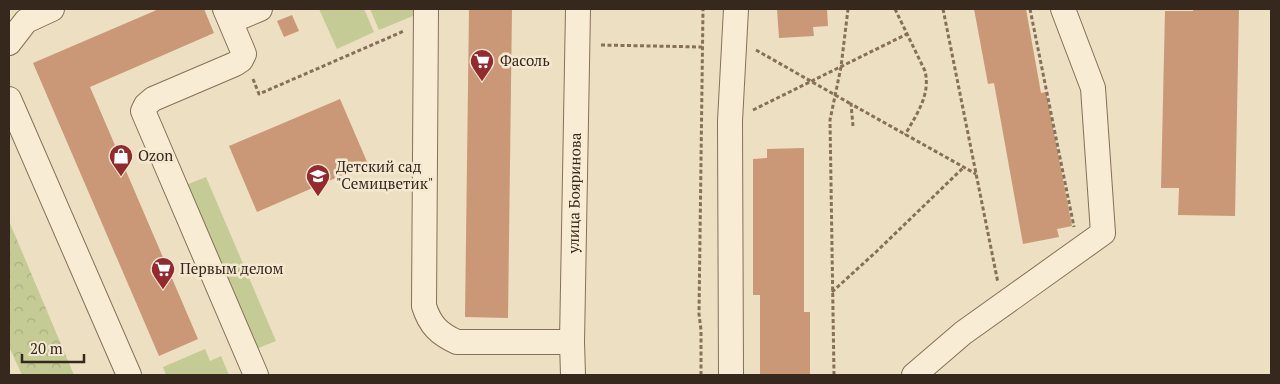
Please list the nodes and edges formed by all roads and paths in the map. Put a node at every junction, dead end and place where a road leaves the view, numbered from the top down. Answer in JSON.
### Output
{"nodes":[{"id":1,"x":52,"y":9,"type":"edge"},
{"id":2,"x":260,"y":9,"type":"edge"},
{"id":3,"x":578,"y":9,"type":"edge"},
{"id":4,"x":703,"y":9,"type":"edge"},
{"id":5,"x":736,"y":9,"type":"edge"},
{"id":6,"x":848,"y":9,"type":"edge"},
{"id":7,"x":895,"y":9,"type":"edge"},
{"id":8,"x":943,"y":9,"type":"edge"},
{"id":9,"x":1030,"y":9,"type":"edge"},
{"id":10,"x":1063,"y":9,"type":"edge"},
{"id":11,"x":228,"y":15,"type":"edge"},
{"id":12,"x":426,"y":15,"type":"edge"},
{"id":13,"x":907,"y":34,"type":"junction"},
{"id":14,"x":9,"y":43,"type":"edge"},
{"id":15,"x":601,"y":45,"type":"dead end"},
{"id":16,"x":749,"y":46,"type":"dead end"},
{"id":17,"x":702,"y":47,"type":"junction"},
{"id":18,"x":241,"y":60,"type":"junction"},
{"id":19,"x":841,"y":66,"type":"junction"},
{"id":20,"x":810,"y":81,"type":"junction"},
{"id":21,"x":835,"y":94,"type":"junction"},
{"id":22,"x":9,"y":99,"type":"edge"},
{"id":23,"x":851,"y":104,"type":"junction"},
{"id":24,"x":730,"y":121,"type":"junction"},
{"id":25,"x":853,"y":126,"type":"dead end"},
{"id":26,"x":905,"y":135,"type":"junction"},
{"id":27,"x":963,"y":168,"type":"junction"},
{"id":28,"x":976,"y":174,"type":"junction"},
{"id":29,"x":1076,"y":237,"type":"dead end"},
{"id":30,"x":1005,"y":276,"type":"dead end"},
{"id":31,"x":997,"y":278,"type":"junction"},
{"id":32,"x":832,"y":293,"type":"junction"},
{"id":33,"x":1003,"y":305,"type":"junction"},
{"id":34,"x":572,"y":342,"type":"junction"},
{"id":35,"x":129,"y":375,"type":"edge"},
{"id":36,"x":256,"y":375,"type":"edge"},
{"id":37,"x":573,"y":375,"type":"edge"},
{"id":38,"x":701,"y":375,"type":"edge"},
{"id":39,"x":731,"y":375,"type":"edge"},
{"id":40,"x":834,"y":375,"type":"edge"},
{"id":41,"x":914,"y":375,"type":"edge"}],
"edges":[{"from":1,"to":14,"type":"street"},
{"from":2,"to":11,"type":"street"},
{"from":3,"to":34,"type":"street","name":"улица Бояринова"},
{"from":4,"to":17,"type":"path"},
{"from":5,"to":24,"type":"street"},
{"from":6,"to":19,"type":"path"},
{"from":7,"to":13,"type":"path"},
{"from":8,"to":28,"type":"path"},
{"from":9,"to":29,"type":"path"},
{"from":10,"to":33,"type":"street"},
{"from":11,"to":18,"type":"street"},
{"from":12,"to":18,"type":"path"},
{"from":12,"to":34,"type":"street"},
{"from":13,"to":19,"type":"path"},
{"from":13,"to":26,"type":"path"},
{"from":15,"to":17,"type":"path"},
{"from":16,"to":20,"type":"path"},
{"from":17,"to":38,"type":"path"},
{"from":18,"to":36,"type":"street"},
{"from":19,"to":20,"type":"path"},
{"from":19,"to":21,"type":"path"},
{"from":20,"to":21,"type":"path"},
{"from":20,"to":24,"type":"path"},
{"from":21,"to":23,"type":"path"},
{"from":21,"to":32,"type":"path"},
{"from":22,"to":35,"type":"street"},
{"from":23,"to":25,"type":"path"},
{"from":23,"to":26,"type":"path"},
{"from":24,"to":39,"type":"street"},
{"from":26,"to":27,"type":"path"},
{"from":27,"to":28,"type":"path"},
{"from":27,"to":32,"type":"path"},
{"from":28,"to":31,"type":"path"},
{"from":30,"to":31,"type":"path"},
{"from":31,"to":33,"type":"path"},
{"from":32,"to":40,"type":"path"},
{"from":33,"to":41,"type":"street"},
{"from":34,"to":37,"type":"street","name":"улица Бояринова"}]}
